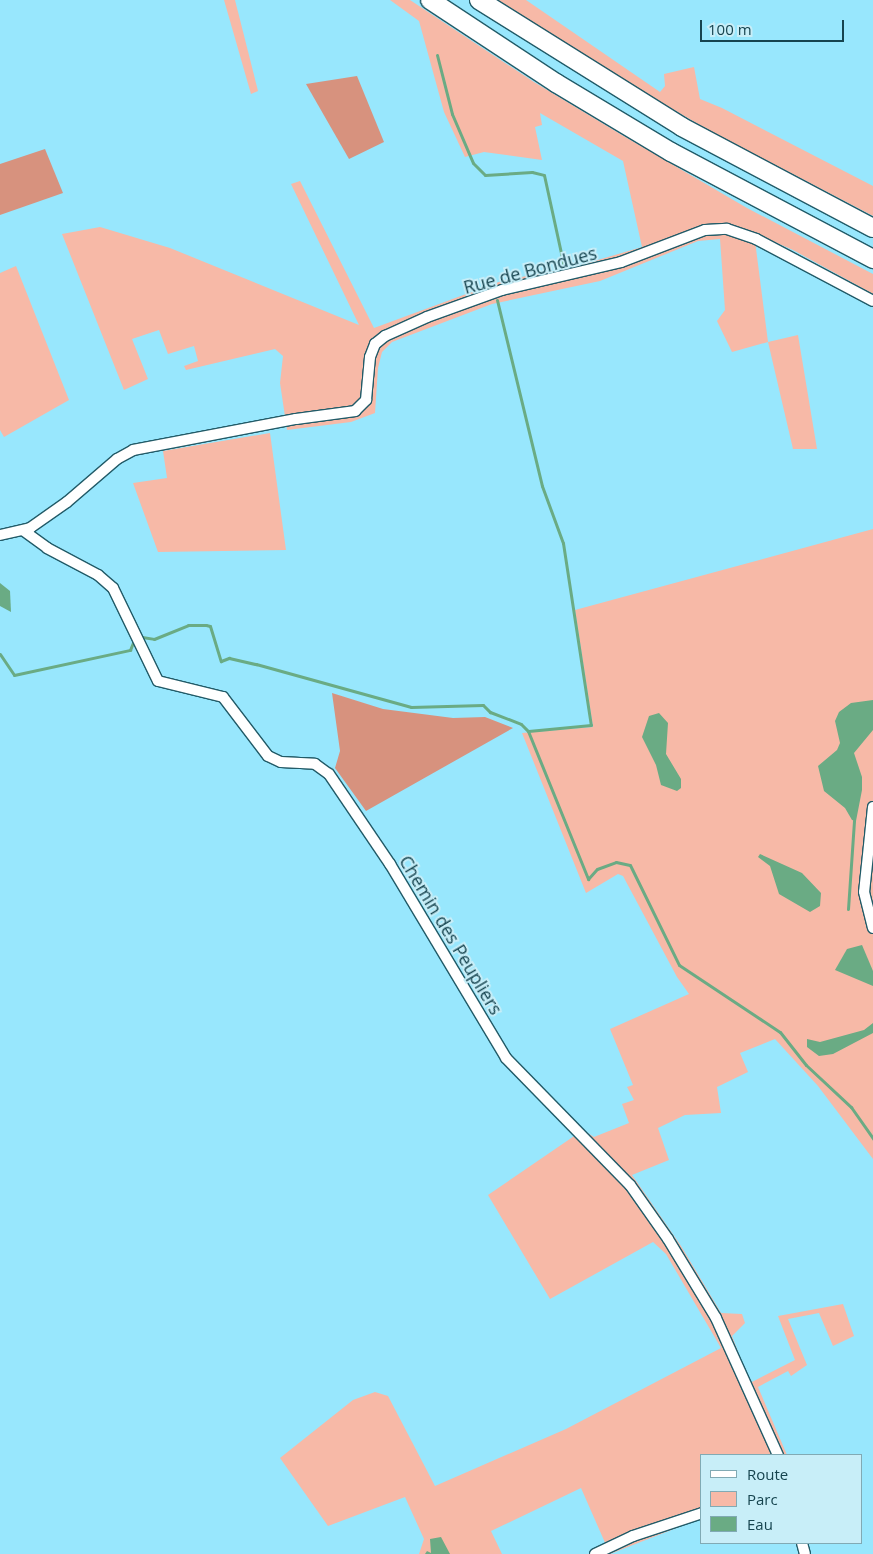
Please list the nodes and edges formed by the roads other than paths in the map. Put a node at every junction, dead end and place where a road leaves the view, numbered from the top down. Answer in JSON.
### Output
{"nodes":[{"id":1,"x":430,"y":0,"type":"edge"},
{"id":2,"x":479,"y":0,"type":"edge"},
{"id":3,"x":873,"y":228,"type":"edge"},
{"id":4,"x":873,"y":259,"type":"edge"},
{"id":5,"x":873,"y":301,"type":"edge"},
{"id":6,"x":24,"y":531,"type":"junction"},
{"id":7,"x":0,"y":535,"type":"edge"},
{"id":8,"x":873,"y":807,"type":"edge"},
{"id":9,"x":873,"y":928,"type":"edge"},
{"id":10,"x":778,"y":1454,"type":"edge"},
{"id":11,"x":700,"y":1514,"type":"edge"},
{"id":12,"x":595,"y":1554,"type":"edge"}],
"edges":[{"from":1,"to":4,"type":"highway"},
{"from":2,"to":3,"type":"highway"},
{"from":5,"to":6,"type":"street","name":"Rue de Bondues"},
{"from":6,"to":7,"type":"street"},
{"from":6,"to":10,"type":"street","name":"Chemin des Peupliers"},
{"from":8,"to":9,"type":"street"},
{"from":11,"to":12,"type":"street"}]}
